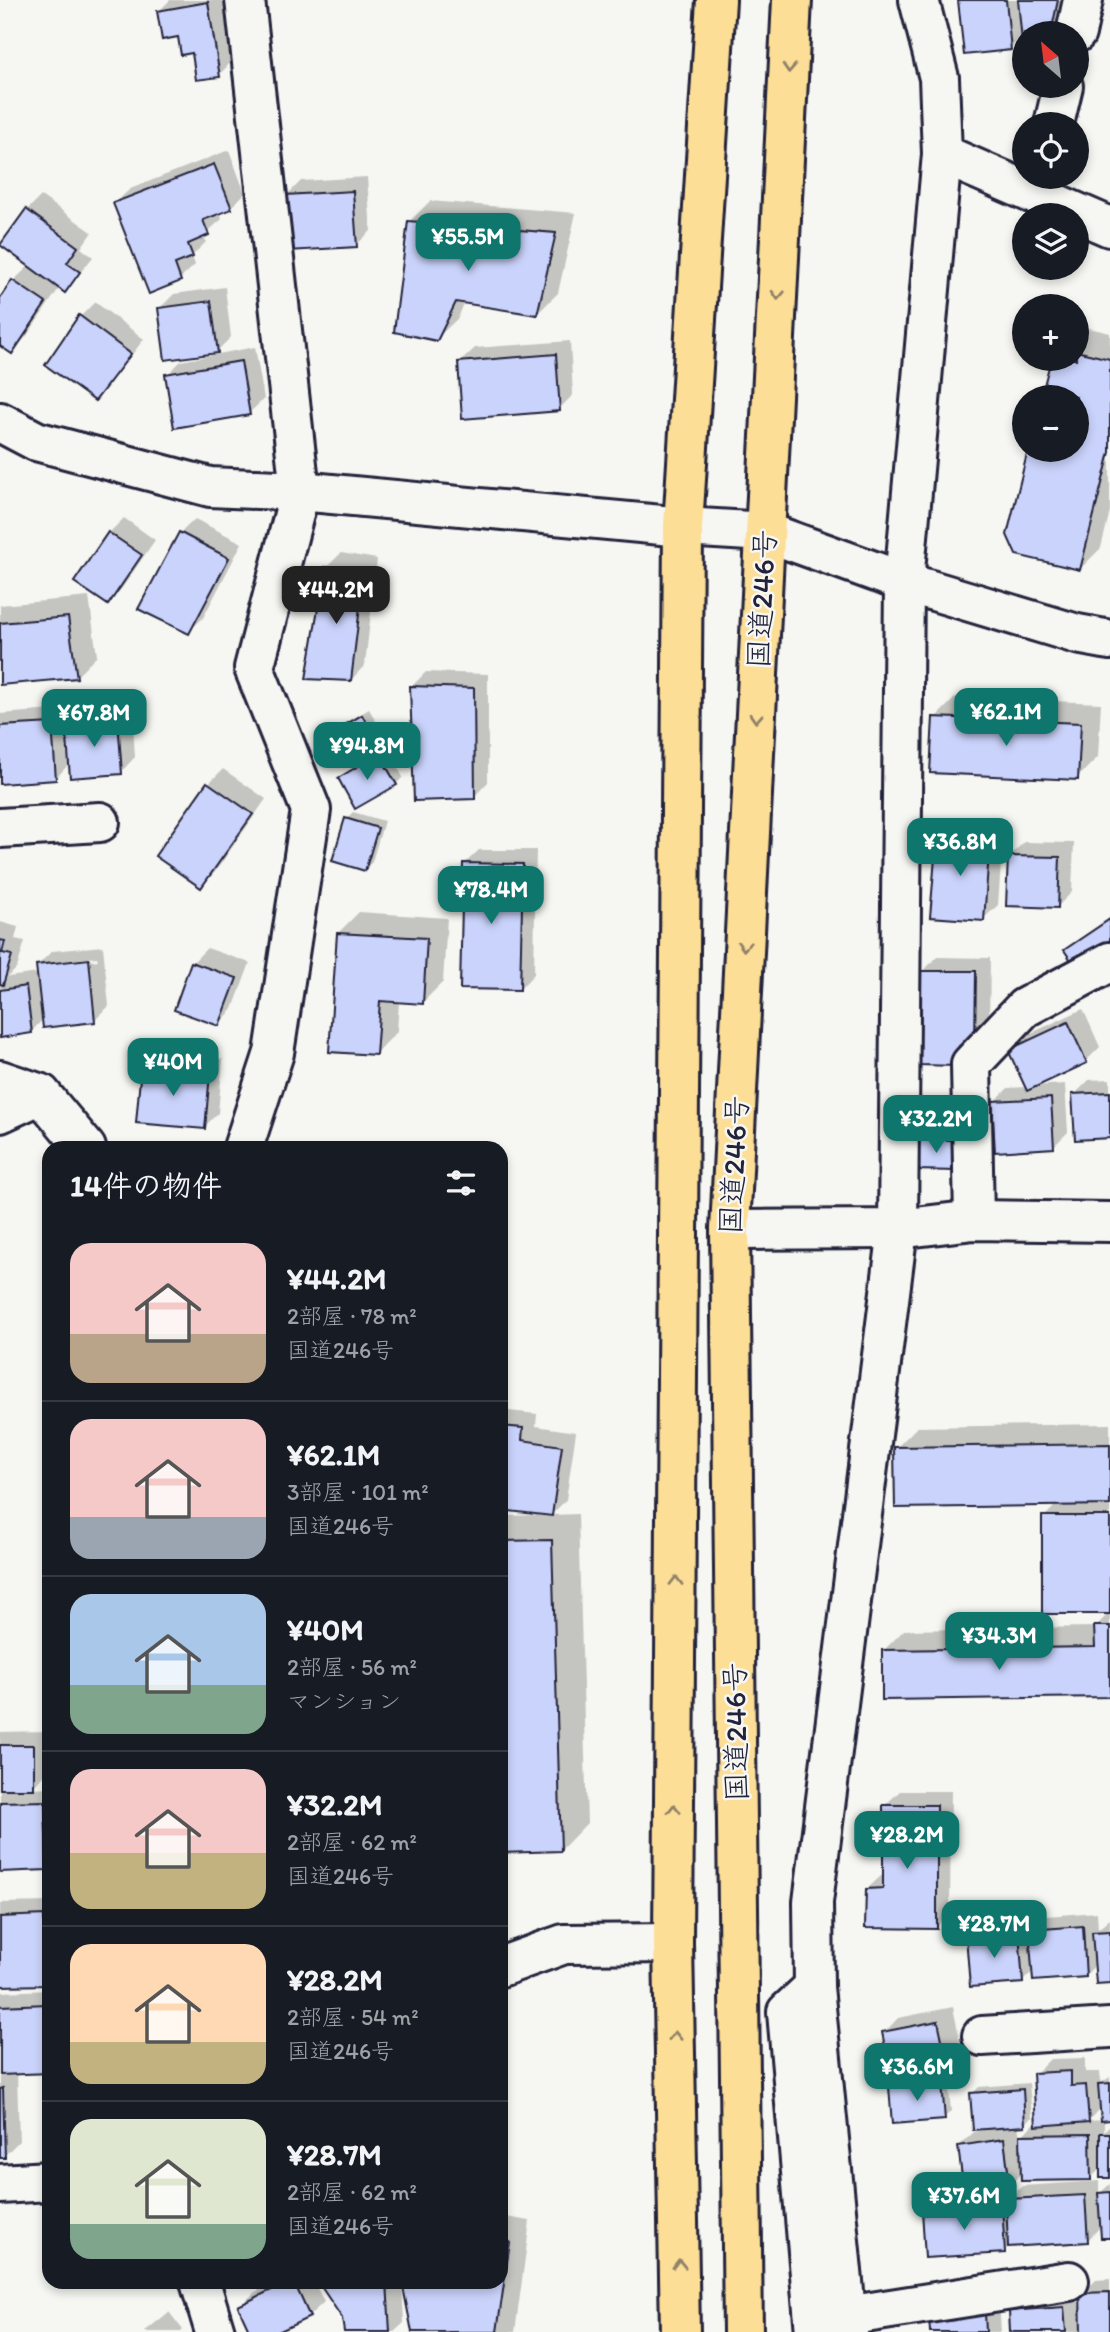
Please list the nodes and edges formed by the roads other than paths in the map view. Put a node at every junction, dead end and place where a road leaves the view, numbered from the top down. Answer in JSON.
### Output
{"nodes":[{"id":1,"x":245,"y":0,"type":"edge"},
{"id":2,"x":716,"y":0,"type":"edge"},
{"id":3,"x":792,"y":0,"type":"edge"},
{"id":4,"x":919,"y":0,"type":"edge"},
{"id":5,"x":1083,"y":0,"type":"edge"},
{"id":6,"x":1079,"y":21,"type":"edge"},
{"id":7,"x":942,"y":154,"type":"junction"},
{"id":8,"x":1012,"y":177,"type":"edge"},
{"id":9,"x":1045,"y":189,"type":"edge"},
{"id":10,"x":1110,"y":227,"type":"edge"},
{"id":11,"x":0,"y":422,"type":"edge"},
{"id":12,"x":300,"y":491,"type":"junction"},
{"id":13,"x":683,"y":527,"type":"junction"},
{"id":14,"x":766,"y":532,"type":"junction"},
{"id":15,"x":904,"y":582,"type":"junction"},
{"id":16,"x":1110,"y":640,"type":"edge"},
{"id":17,"x":100,"y":822,"type":"dead end"},
{"id":18,"x":0,"y":828,"type":"edge"},
{"id":19,"x":1110,"y":962,"type":"edge"},
{"id":20,"x":0,"y":1080,"type":"edge"},
{"id":21,"x":40,"y":1094,"type":"junction"},
{"id":22,"x":0,"y":1113,"type":"edge"},
{"id":23,"x":80,"y":1141,"type":"edge"},
{"id":24,"x":245,"y":1141,"type":"edge"},
{"id":25,"x":974,"y":1220,"type":"junction"},
{"id":26,"x":1110,"y":1222,"type":"edge"},
{"id":27,"x":898,"y":1229,"type":"junction"},
{"id":28,"x":730,"y":1230,"type":"junction"},
{"id":29,"x":673,"y":1943,"type":"junction"},
{"id":30,"x":508,"y":1964,"type":"edge"},
{"id":31,"x":1110,"y":2028,"type":"edge"},
{"id":32,"x":982,"y":2036,"type":"dead end"},
{"id":33,"x":42,"y":2181,"type":"edge"},
{"id":34,"x":0,"y":2184,"type":"edge"},
{"id":35,"x":1069,"y":2281,"type":"dead end"},
{"id":36,"x":202,"y":2289,"type":"edge"},
{"id":37,"x":836,"y":2327,"type":"edge"},
{"id":38,"x":215,"y":2332,"type":"edge"},
{"id":39,"x":680,"y":2332,"type":"edge"},
{"id":40,"x":743,"y":2332,"type":"edge"}],
"edges":[{"from":1,"to":12,"type":"street"},
{"from":2,"to":13,"type":"highway","name":"国道246号"},
{"from":3,"to":14,"type":"highway","name":"国道246号","one_way":true},
{"from":4,"to":7,"type":"street"},
{"from":5,"to":6,"type":"street"},
{"from":7,"to":8,"type":"street"},
{"from":7,"to":15,"type":"street"},
{"from":9,"to":10,"type":"street"},
{"from":11,"to":12,"type":"street"},
{"from":12,"to":13,"type":"street"},
{"from":12,"to":24,"type":"street"},
{"from":13,"to":14,"type":"street"},
{"from":29,"to":13,"type":"highway","name":"国道246号","one_way":true},
{"from":14,"to":15,"type":"street"},
{"from":14,"to":28,"type":"highway","name":"国道246号","one_way":true},
{"from":15,"to":16,"type":"street"},
{"from":15,"to":27,"type":"street"},
{"from":17,"to":18,"type":"street"},
{"from":19,"to":25,"type":"street"},
{"from":20,"to":21,"type":"street"},
{"from":21,"to":22,"type":"street"},
{"from":21,"to":23,"type":"street"},
{"from":25,"to":26,"type":"street"},
{"from":25,"to":27,"type":"street"},
{"from":27,"to":28,"type":"street"},
{"from":27,"to":37,"type":"street"},
{"from":28,"to":40,"type":"highway","name":"国道246号"},
{"from":29,"to":30,"type":"street"},
{"from":39,"to":29,"type":"highway","name":"国道246号","one_way":true},
{"from":31,"to":32,"type":"street"},
{"from":33,"to":34,"type":"street"},
{"from":35,"to":37,"type":"street"},
{"from":36,"to":38,"type":"street"}]}
